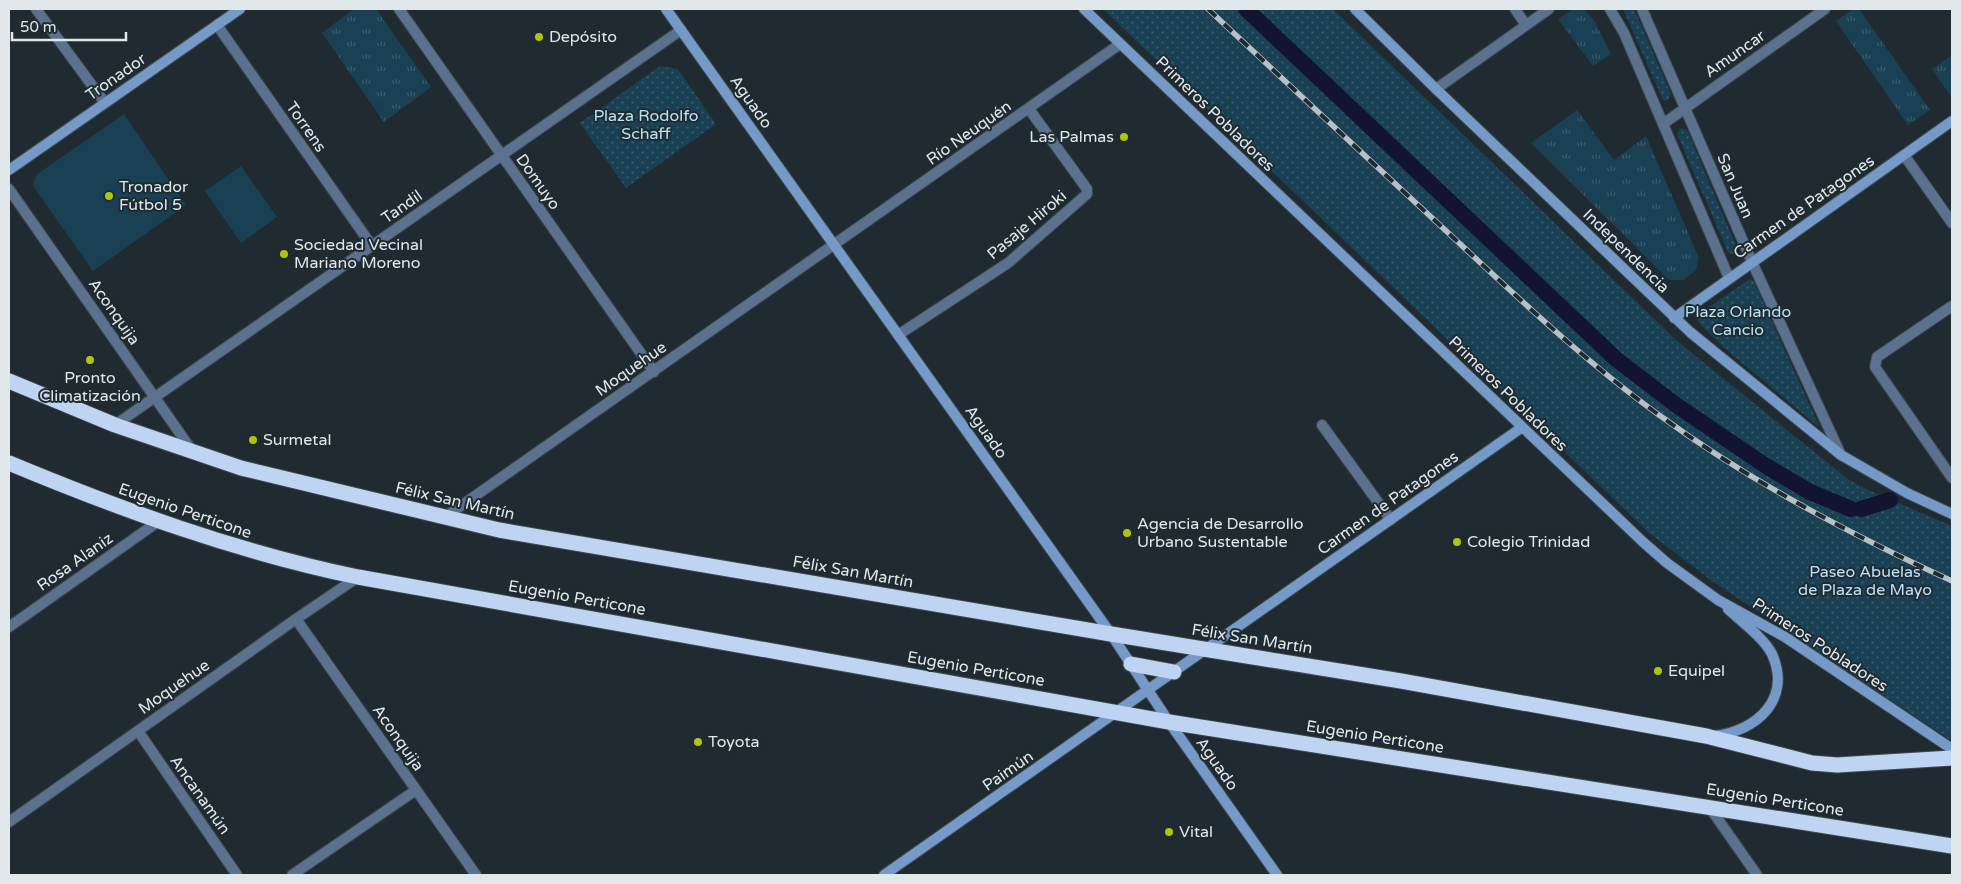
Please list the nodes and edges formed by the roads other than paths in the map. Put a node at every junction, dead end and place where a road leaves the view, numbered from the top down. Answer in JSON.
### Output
{"nodes":[{"id":1,"x":36,"y":9,"type":"edge"},
{"id":2,"x":240,"y":9,"type":"edge"},
{"id":3,"x":399,"y":9,"type":"edge"},
{"id":4,"x":666,"y":9,"type":"edge"},
{"id":5,"x":1084,"y":9,"type":"edge"},
{"id":6,"x":1355,"y":9,"type":"edge"},
{"id":7,"x":1515,"y":9,"type":"edge"},
{"id":8,"x":1549,"y":9,"type":"edge"},
{"id":9,"x":1610,"y":9,"type":"edge"},
{"id":10,"x":1642,"y":9,"type":"edge"},
{"id":11,"x":1825,"y":9,"type":"edge"},
{"id":12,"x":216,"y":25,"type":"junction"},
{"id":13,"x":1526,"y":25,"type":"junction"},
{"id":14,"x":681,"y":30,"type":"junction"},
{"id":15,"x":1120,"y":44,"type":"junction"},
{"id":16,"x":1436,"y":90,"type":"junction"},
{"id":17,"x":105,"y":103,"type":"junction"},
{"id":18,"x":1685,"y":108,"type":"junction"},
{"id":19,"x":1029,"y":109,"type":"junction"},
{"id":20,"x":1952,"y":121,"type":"edge"},
{"id":21,"x":1663,"y":124,"type":"junction"},
{"id":22,"x":502,"y":155,"type":"junction"},
{"id":23,"x":1904,"y":155,"type":"junction"},
{"id":24,"x":9,"y":170,"type":"edge"},
{"id":25,"x":9,"y":189,"type":"edge"},
{"id":26,"x":1952,"y":223,"type":"edge"},
{"id":27,"x":372,"y":246,"type":"junction"},
{"id":28,"x":834,"y":246,"type":"junction"},
{"id":29,"x":1752,"y":262,"type":"junction"},
{"id":30,"x":1729,"y":278,"type":"junction"},
{"id":31,"x":1952,"y":306,"type":"edge"},
{"id":32,"x":1674,"y":318,"type":"junction"},
{"id":33,"x":898,"y":335,"type":"junction"},
{"id":34,"x":654,"y":372,"type":"junction"},
{"id":35,"x":9,"y":381,"type":"edge"},
{"id":36,"x":155,"y":397,"type":"junction"},
{"id":37,"x":115,"y":425,"type":"junction"},
{"id":38,"x":1322,"y":425,"type":"dead end"},
{"id":39,"x":1521,"y":428,"type":"junction"},
{"id":40,"x":194,"y":453,"type":"junction"},
{"id":41,"x":1842,"y":455,"type":"junction"},
{"id":42,"x":9,"y":463,"type":"edge"},
{"id":43,"x":1952,"y":478,"type":"edge"},
{"id":44,"x":1952,"y":514,"type":"edge"},
{"id":45,"x":445,"y":517,"type":"junction"},
{"id":46,"x":1391,"y":520,"type":"junction"},
{"id":47,"x":159,"y":521,"type":"junction"},
{"id":48,"x":358,"y":577,"type":"junction"},
{"id":49,"x":1718,"y":600,"type":"junction"},
{"id":50,"x":296,"y":619,"type":"junction"},
{"id":51,"x":9,"y":627,"type":"edge"},
{"id":52,"x":1110,"y":634,"type":"junction"},
{"id":53,"x":1206,"y":650,"type":"junction"},
{"id":54,"x":1131,"y":664,"type":"junction"},
{"id":55,"x":1174,"y":672,"type":"junction"},
{"id":56,"x":1149,"y":690,"type":"junction"},
{"id":57,"x":1118,"y":712,"type":"junction"},
{"id":58,"x":1169,"y":722,"type":"junction"},
{"id":59,"x":138,"y":731,"type":"junction"},
{"id":60,"x":1706,"y":736,"type":"junction"},
{"id":61,"x":1952,"y":749,"type":"edge"},
{"id":62,"x":1952,"y":758,"type":"edge"},
{"id":63,"x":416,"y":790,"type":"junction"},
{"id":64,"x":1710,"y":808,"type":"junction"},
{"id":65,"x":9,"y":822,"type":"edge"},
{"id":66,"x":1952,"y":846,"type":"edge"},
{"id":67,"x":237,"y":875,"type":"edge"},
{"id":68,"x":292,"y":875,"type":"edge"},
{"id":69,"x":476,"y":875,"type":"edge"},
{"id":70,"x":884,"y":875,"type":"edge"},
{"id":71,"x":1277,"y":875,"type":"edge"},
{"id":72,"x":1757,"y":875,"type":"edge"}],
"edges":[{"from":1,"to":17,"type":"street"},
{"from":2,"to":12,"type":"street","name":"Tronador"},
{"from":3,"to":22,"type":"street","name":"Domuyo"},
{"from":4,"to":14,"type":"street","name":"Aguado"},
{"from":5,"to":15,"type":"street","name":"Primeros Pobladores"},
{"from":6,"to":16,"type":"street","name":"Independencia"},
{"from":7,"to":13,"type":"street"},
{"from":8,"to":13,"type":"street"},
{"from":9,"to":21,"type":"street"},
{"from":10,"to":18,"type":"street","name":"San Juan"},
{"from":11,"to":18,"type":"street","name":"Amuncar"},
{"from":12,"to":17,"type":"street","name":"Tronador"},
{"from":12,"to":27,"type":"street","name":"Torrens"},
{"from":13,"to":16,"type":"street"},
{"from":14,"to":22,"type":"street","name":"Tandil"},
{"from":14,"to":28,"type":"street","name":"Aguado"},
{"from":15,"to":19,"type":"street","name":"Río Neuquén"},
{"from":15,"to":39,"type":"street","name":"Primeros Pobladores"},
{"from":16,"to":32,"type":"street","name":"Independencia"},
{"from":17,"to":24,"type":"street","name":"Tronador"},
{"from":18,"to":21,"type":"street","name":"Amuncar"},
{"from":18,"to":29,"type":"street","name":"San Juan"},
{"from":19,"to":28,"type":"street","name":"Río Neuquén"},
{"from":19,"to":33,"type":"street","name":"Pasaje Hiroki"},
{"from":20,"to":23,"type":"street","name":"Carmen de Patagones"},
{"from":21,"to":30,"type":"street"},
{"from":22,"to":27,"type":"street","name":"Tandil"},
{"from":22,"to":34,"type":"street","name":"Domuyo"},
{"from":23,"to":26,"type":"street"},
{"from":23,"to":29,"type":"street","name":"Carmen de Patagones"},
{"from":25,"to":36,"type":"street","name":"Aconquija"},
{"from":27,"to":36,"type":"street","name":"Tandil"},
{"from":28,"to":33,"type":"street","name":"Aguado"},
{"from":28,"to":34,"type":"street","name":"Moquehue"},
{"from":29,"to":30,"type":"street","name":"Carmen de Patagones"},
{"from":29,"to":41,"type":"street","name":"San Juan"},
{"from":30,"to":32,"type":"street","name":"Carmen de Patagones"},
{"from":31,"to":43,"type":"street"},
{"from":32,"to":41,"type":"street","name":"Independencia"},
{"from":33,"to":52,"type":"street","name":"Aguado"},
{"from":34,"to":45,"type":"street","name":"Moquehue"},
{"from":35,"to":37,"type":"highway","name":"Félix San Martín"},
{"from":36,"to":37,"type":"street","name":"Tandil"},
{"from":36,"to":40,"type":"street","name":"Aconquija"},
{"from":37,"to":40,"type":"highway","name":"Félix San Martín"},
{"from":38,"to":46,"type":"street"},
{"from":39,"to":46,"type":"street","name":"Carmen de Patagones"},
{"from":39,"to":49,"type":"street","name":"Primeros Pobladores"},
{"from":40,"to":45,"type":"highway","name":"Félix San Martín"},
{"from":41,"to":44,"type":"street","name":"Independencia"},
{"from":42,"to":47,"type":"highway","name":"Eugenio Perticone"},
{"from":45,"to":52,"type":"highway","name":"Félix San Martín"},
{"from":46,"to":53,"type":"street","name":"Carmen de Patagones"},
{"from":47,"to":48,"type":"highway","name":"Eugenio Perticone"},
{"from":47,"to":51,"type":"street","name":"Rosa Alaniz"},
{"from":48,"to":50,"type":"street","name":"Moquehue"},
{"from":48,"to":57,"type":"highway","name":"Eugenio Perticone"},
{"from":49,"to":60,"type":"street","name":"Félix San Martín"},
{"from":49,"to":61,"type":"street","name":"Primeros Pobladores"},
{"from":50,"to":59,"type":"street","name":"Moquehue"},
{"from":50,"to":63,"type":"street","name":"Aconquija"},
{"from":52,"to":53,"type":"highway","name":"Félix San Martín"},
{"from":52,"to":54,"type":"street","name":"Aguado"},
{"from":53,"to":55,"type":"street","name":"Carmen de Patagones"},
{"from":53,"to":60,"type":"highway","name":"Félix San Martín"},
{"from":54,"to":55,"type":"highway"},
{"from":54,"to":56,"type":"street","name":"Aguado"},
{"from":55,"to":56,"type":"street","name":"Carmen de Patagones"},
{"from":56,"to":57,"type":"street","name":"Paimún"},
{"from":56,"to":58,"type":"street","name":"Aguado"},
{"from":57,"to":58,"type":"highway","name":"Eugenio Perticone"},
{"from":57,"to":70,"type":"street","name":"Paimún"},
{"from":58,"to":64,"type":"highway","name":"Eugenio Perticone"},
{"from":58,"to":71,"type":"street","name":"Aguado"},
{"from":59,"to":65,"type":"street","name":"Moquehue"},
{"from":59,"to":67,"type":"street","name":"Ancanamún"},
{"from":60,"to":62,"type":"highway","name":"Félix San Martín"},
{"from":63,"to":68,"type":"street"},
{"from":63,"to":69,"type":"street","name":"Aconquija"},
{"from":64,"to":66,"type":"highway","name":"Eugenio Perticone"},
{"from":64,"to":72,"type":"street"}]}
